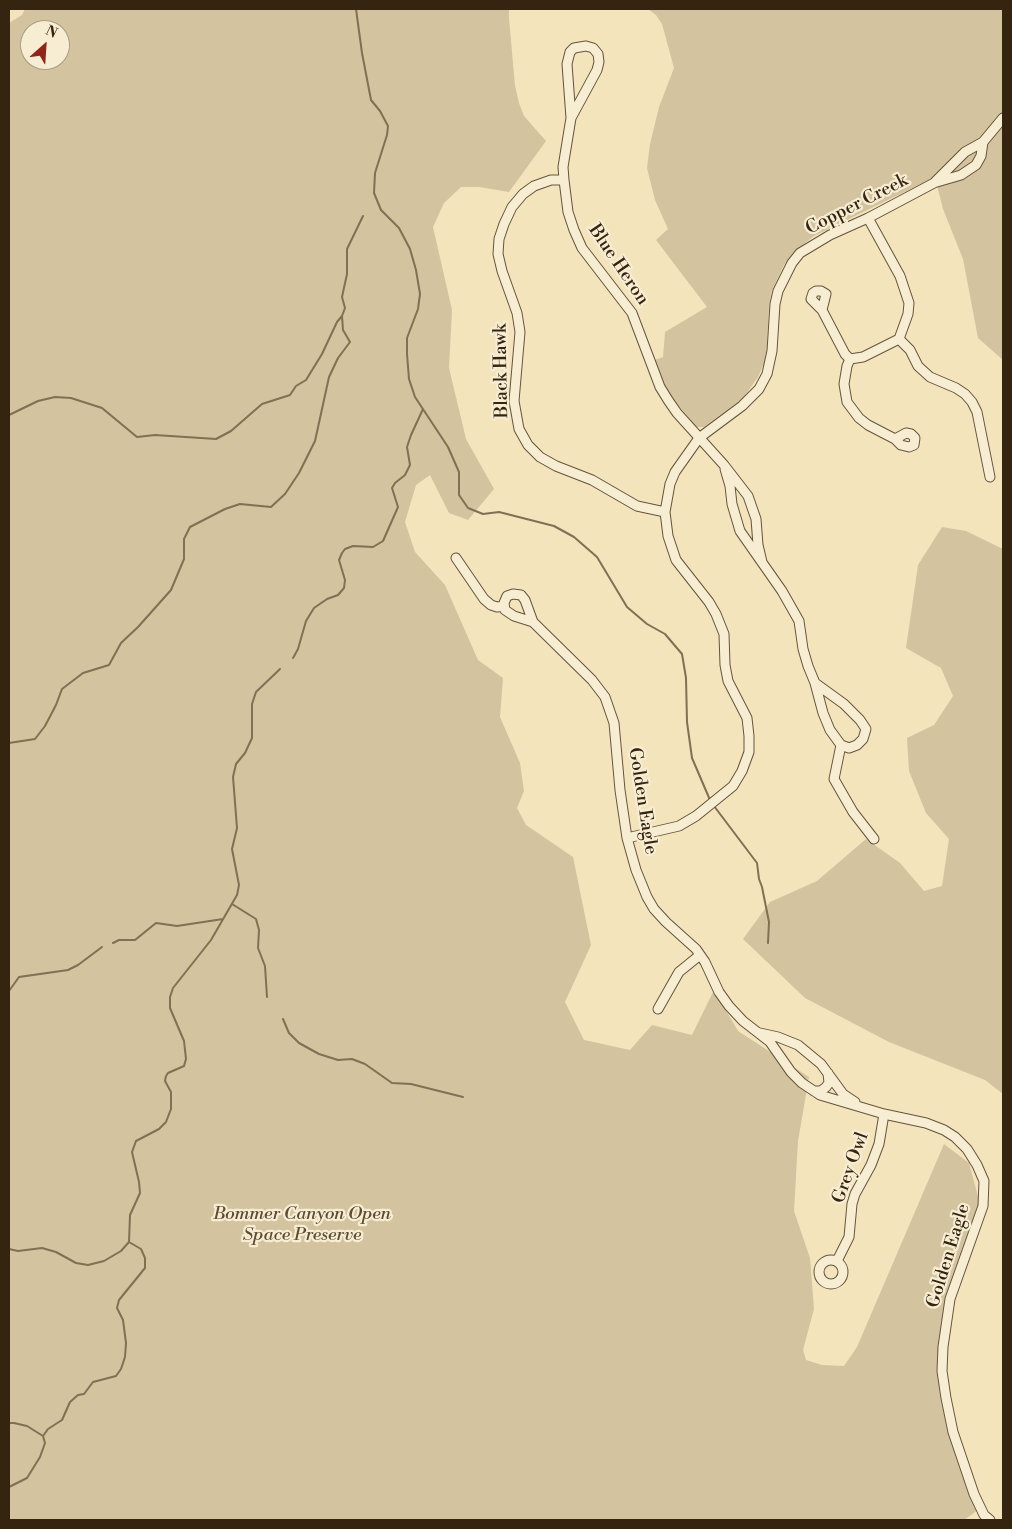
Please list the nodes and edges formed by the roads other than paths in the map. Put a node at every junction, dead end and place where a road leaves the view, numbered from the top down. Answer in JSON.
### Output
{"nodes":[{"id":1,"x":571,"y":118,"type":"junction"},
{"id":2,"x":1003,"y":118,"type":"edge"},
{"id":3,"x":983,"y":142,"type":"junction"},
{"id":4,"x":959,"y":158,"type":"junction"},
{"id":5,"x":969,"y":170,"type":"junction"},
{"id":6,"x":564,"y":180,"type":"junction"},
{"id":7,"x":934,"y":183,"type":"junction"},
{"id":8,"x":868,"y":218,"type":"junction"},
{"id":9,"x":822,"y":310,"type":"dead end"},
{"id":10,"x":899,"y":339,"type":"junction"},
{"id":11,"x":850,"y":359,"type":"junction"},
{"id":12,"x":699,"y":438,"type":"junction"},
{"id":13,"x":895,"y":439,"type":"dead end"},
{"id":14,"x":724,"y":465,"type":"junction"},
{"id":15,"x":990,"y":477,"type":"dead end"},
{"id":16,"x":665,"y":512,"type":"junction"},
{"id":17,"x":456,"y":558,"type":"dead end"},
{"id":18,"x":762,"y":562,"type":"junction"},
{"id":19,"x":504,"y":606,"type":"junction"},
{"id":20,"x":534,"y":622,"type":"junction"},
{"id":21,"x":815,"y":683,"type":"junction"},
{"id":22,"x":841,"y":745,"type":"junction"},
{"id":23,"x":627,"y":838,"type":"junction"},
{"id":24,"x":874,"y":839,"type":"dead end"},
{"id":25,"x":700,"y":955,"type":"junction"},
{"id":26,"x":655,"y":993,"type":"dead end"},
{"id":27,"x":664,"y":999,"type":"junction"},
{"id":28,"x":658,"y":1009,"type":"dead end"},
{"id":29,"x":757,"y":1033,"type":"junction"},
{"id":30,"x":828,"y":1073,"type":"junction"},
{"id":31,"x":814,"y":1091,"type":"junction"},
{"id":32,"x":862,"y":1107,"type":"junction"},
{"id":33,"x":884,"y":1114,"type":"junction"},
{"id":34,"x":837,"y":1261,"type":"dead end"},
{"id":35,"x":986,"y":1518,"type":"edge"}],
"edges":[{"from":1,"to":1,"type":"street","name":"Blue Heron"},
{"from":1,"to":6,"type":"street","name":"Blue Heron"},
{"from":2,"to":3,"type":"street","name":"Copper Creek"},
{"from":3,"to":4,"type":"street","name":"Copper Creek"},
{"from":3,"to":5,"type":"street","name":"Copper Creek"},
{"from":4,"to":5,"type":"street"},
{"from":4,"to":7,"type":"street","name":"Copper Creek"},
{"from":5,"to":7,"type":"street","name":"Copper Creek"},
{"from":6,"to":12,"type":"street","name":"Blue Heron"},
{"from":6,"to":16,"type":"street","name":"Black Hawk"},
{"from":7,"to":8,"type":"street","name":"Copper Creek"},
{"from":8,"to":10,"type":"street"},
{"from":8,"to":12,"type":"street","name":"Copper Creek"},
{"from":9,"to":11,"type":"street"},
{"from":10,"to":11,"type":"street"},
{"from":10,"to":15,"type":"street"},
{"from":11,"to":13,"type":"street"},
{"from":12,"to":14,"type":"street","name":"Blue Heron"},
{"from":12,"to":16,"type":"street","name":"Copper Creek"},
{"from":14,"to":18,"type":"street","name":"Blue Heron"},
{"from":14,"to":18,"type":"street","name":"Blue Heron"},
{"from":16,"to":23,"type":"street","name":"Copper Creek"},
{"from":17,"to":19,"type":"street"},
{"from":18,"to":21,"type":"street","name":"Blue Heron"},
{"from":19,"to":20,"type":"street","name":"Golden Eagle"},
{"from":19,"to":20,"type":"street","name":"Golden Eagle"},
{"from":20,"to":23,"type":"street","name":"Golden Eagle"},
{"from":21,"to":22,"type":"street","name":"Blue Heron"},
{"from":21,"to":22,"type":"street"},
{"from":22,"to":24,"type":"street"},
{"from":23,"to":25,"type":"street","name":"Golden Eagle"},
{"from":25,"to":27,"type":"street"},
{"from":25,"to":29,"type":"street","name":"Golden Eagle"},
{"from":26,"to":27,"type":"street"},
{"from":27,"to":28,"type":"street"},
{"from":29,"to":30,"type":"street","name":"Golden Eagle"},
{"from":29,"to":31,"type":"street","name":"Golden Eagle"},
{"from":30,"to":31,"type":"street"},
{"from":30,"to":32,"type":"street","name":"Golden Eagle"},
{"from":31,"to":32,"type":"street","name":"Golden Eagle"},
{"from":32,"to":33,"type":"street","name":"Golden Eagle"},
{"from":33,"to":34,"type":"street","name":"Grey Owl"},
{"from":33,"to":35,"type":"street","name":"Golden Eagle"}]}
